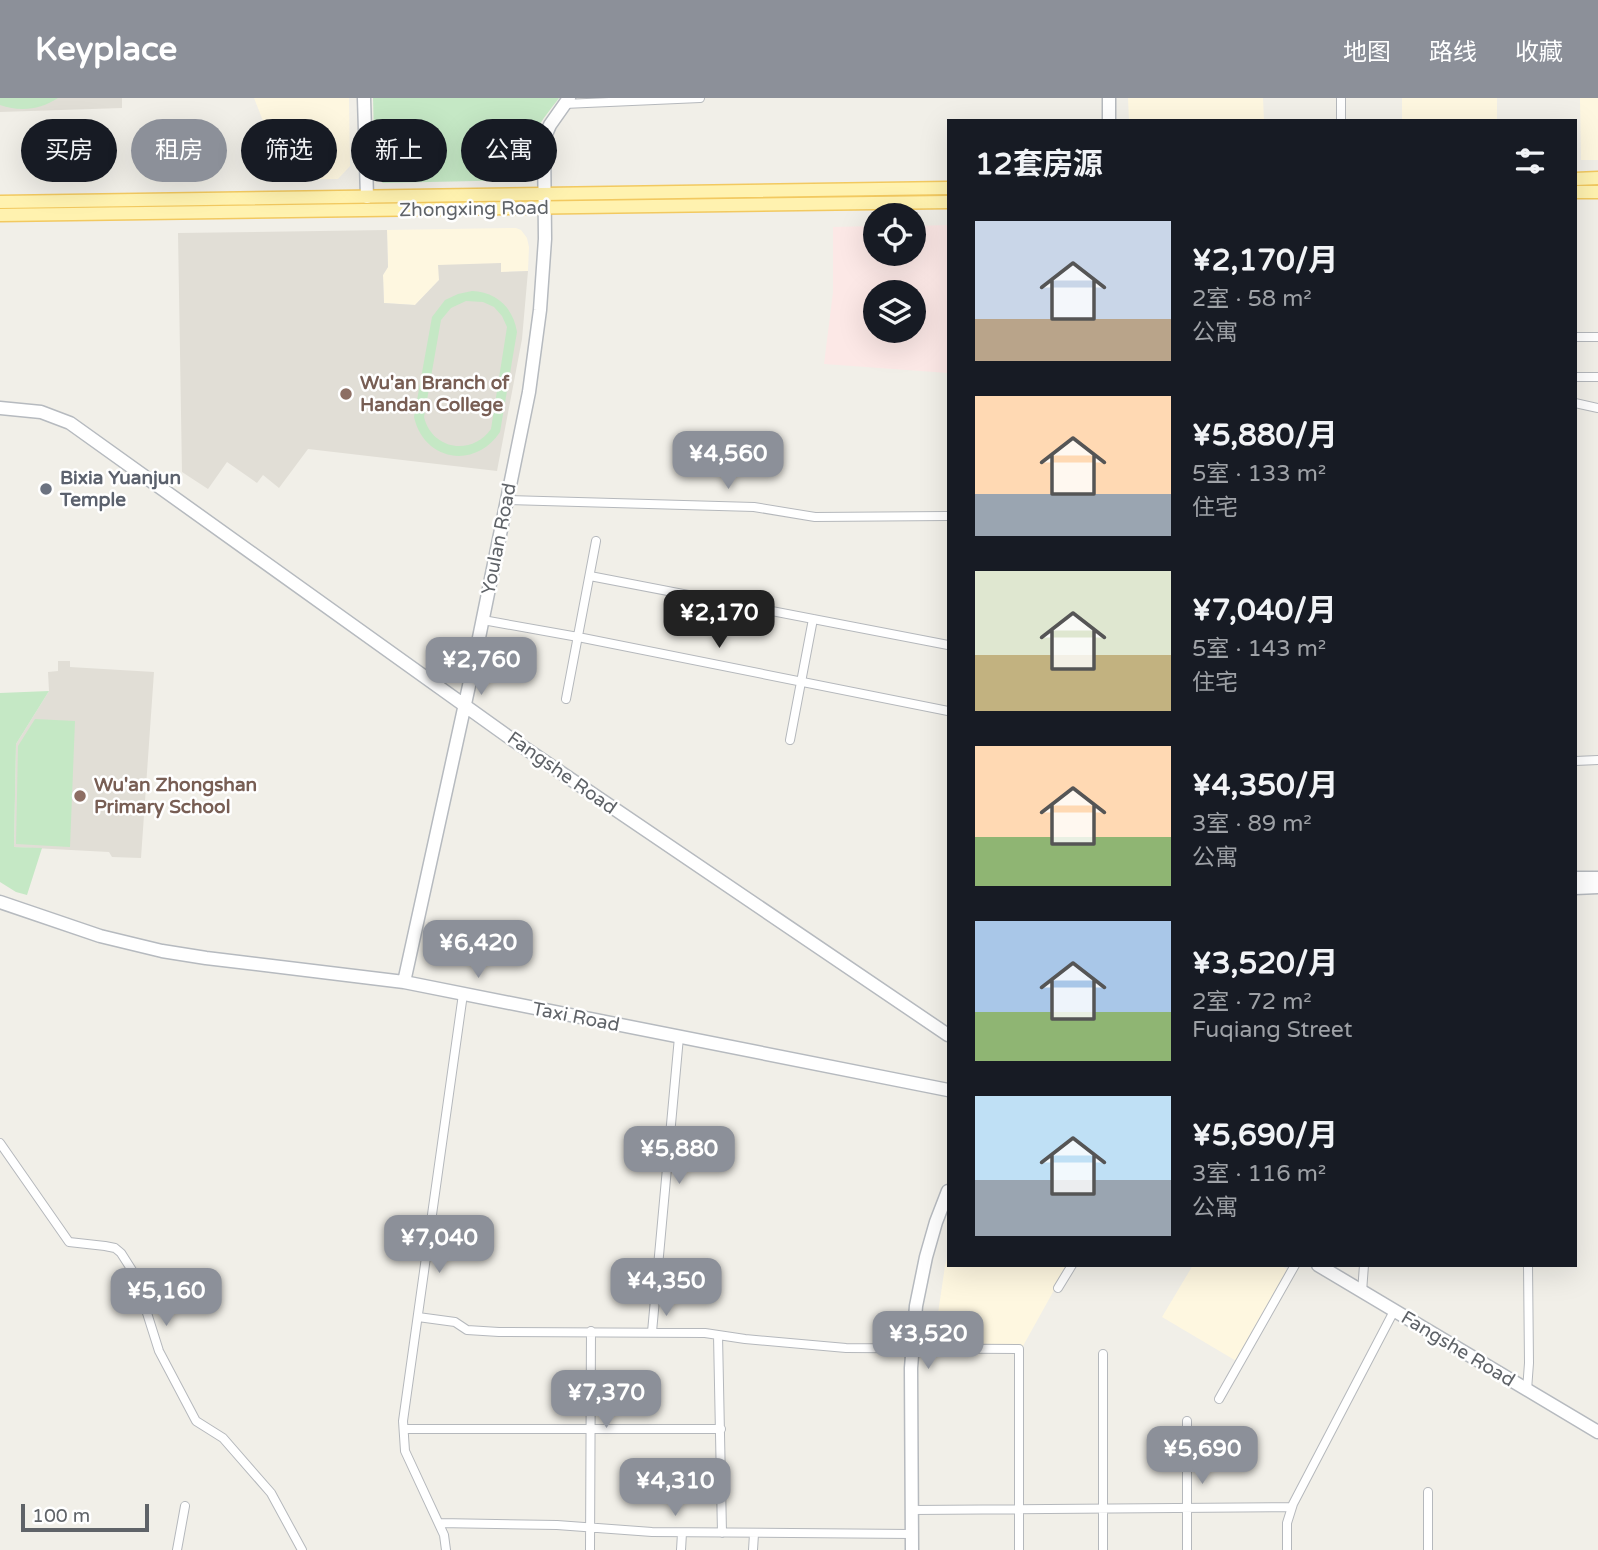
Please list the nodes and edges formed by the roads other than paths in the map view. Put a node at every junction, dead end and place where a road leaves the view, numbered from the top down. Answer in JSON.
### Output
{"nodes":[{"id":1,"x":364,"y":98,"type":"edge"},
{"id":2,"x":700,"y":98,"type":"edge"},
{"id":3,"x":1109,"y":98,"type":"edge"},
{"id":4,"x":1341,"y":98,"type":"edge"},
{"id":5,"x":567,"y":101,"type":"edge"},
{"id":6,"x":1109,"y":119,"type":"edge"},
{"id":7,"x":1341,"y":119,"type":"edge"},
{"id":8,"x":1598,"y":178,"type":"edge"},
{"id":9,"x":1577,"y":179,"type":"edge"},
{"id":10,"x":947,"y":188,"type":"edge"},
{"id":11,"x":1577,"y":192,"type":"edge"},
{"id":12,"x":1598,"y":192,"type":"edge"},
{"id":13,"x":544,"y":194,"type":"junction"},
{"id":14,"x":367,"y":197,"type":"junction"},
{"id":15,"x":0,"y":202,"type":"edge"},
{"id":16,"x":947,"y":202,"type":"edge"},
{"id":17,"x":544,"y":208,"type":"junction"},
{"id":18,"x":0,"y":215,"type":"edge"},
{"id":19,"x":1577,"y":337,"type":"edge"},
{"id":20,"x":1598,"y":337,"type":"edge"},
{"id":21,"x":1577,"y":377,"type":"edge"},
{"id":22,"x":1598,"y":377,"type":"edge"},
{"id":23,"x":1577,"y":403,"type":"edge"},
{"id":24,"x":0,"y":408,"type":"edge"},
{"id":25,"x":1598,"y":408,"type":"edge"},
{"id":26,"x":507,"y":500,"type":"junction"},
{"id":27,"x":947,"y":516,"type":"edge"},
{"id":28,"x":596,"y":541,"type":"dead end"},
{"id":29,"x":590,"y":576,"type":"junction"},
{"id":30,"x":813,"y":619,"type":"junction"},
{"id":31,"x":483,"y":620,"type":"junction"},
{"id":32,"x":578,"y":637,"type":"junction"},
{"id":33,"x":947,"y":645,"type":"edge"},
{"id":34,"x":801,"y":681,"type":"junction"},
{"id":35,"x":566,"y":699,"type":"dead end"},
{"id":36,"x":465,"y":705,"type":"junction"},
{"id":37,"x":947,"y":710,"type":"edge"},
{"id":38,"x":790,"y":740,"type":"dead end"},
{"id":39,"x":1598,"y":760,"type":"edge"},
{"id":40,"x":1577,"y":761,"type":"edge"},
{"id":41,"x":1577,"y":878,"type":"edge"},
{"id":42,"x":1598,"y":878,"type":"edge"},
{"id":43,"x":1598,"y":887,"type":"edge"},
{"id":44,"x":1577,"y":888,"type":"edge"},
{"id":45,"x":0,"y":902,"type":"edge"},
{"id":46,"x":404,"y":982,"type":"junction"},
{"id":47,"x":463,"y":994,"type":"junction"},
{"id":48,"x":947,"y":1034,"type":"edge"},
{"id":49,"x":679,"y":1037,"type":"junction"},
{"id":50,"x":947,"y":1090,"type":"edge"},
{"id":51,"x":0,"y":1143,"type":"edge"},
{"id":52,"x":947,"y":1194,"type":"edge"},
{"id":53,"x":1071,"y":1267,"type":"edge"},
{"id":54,"x":1294,"y":1267,"type":"edge"},
{"id":55,"x":1321,"y":1267,"type":"edge"},
{"id":56,"x":1364,"y":1267,"type":"edge"},
{"id":57,"x":1528,"y":1267,"type":"edge"},
{"id":58,"x":1058,"y":1288,"type":"dead end"},
{"id":59,"x":1362,"y":1292,"type":"junction"},
{"id":60,"x":1394,"y":1311,"type":"junction"},
{"id":61,"x":418,"y":1317,"type":"junction"},
{"id":62,"x":591,"y":1332,"type":"junction"},
{"id":63,"x":652,"y":1332,"type":"junction"},
{"id":64,"x":718,"y":1335,"type":"junction"},
{"id":65,"x":912,"y":1350,"type":"junction"},
{"id":66,"x":1102,"y":1354,"type":"dead end"},
{"id":67,"x":1527,"y":1390,"type":"junction"},
{"id":68,"x":1219,"y":1399,"type":"dead end"},
{"id":69,"x":1187,"y":1421,"type":"dead end"},
{"id":70,"x":404,"y":1429,"type":"junction"},
{"id":71,"x":592,"y":1429,"type":"junction"},
{"id":72,"x":721,"y":1429,"type":"junction"},
{"id":73,"x":1598,"y":1432,"type":"edge"},
{"id":74,"x":1428,"y":1492,"type":"dead end"},
{"id":75,"x":185,"y":1506,"type":"dead end"},
{"id":76,"x":1291,"y":1507,"type":"junction"},
{"id":77,"x":1102,"y":1508,"type":"junction"},
{"id":78,"x":1187,"y":1508,"type":"junction"},
{"id":79,"x":1019,"y":1509,"type":"junction"},
{"id":80,"x":912,"y":1510,"type":"junction"},
{"id":81,"x":439,"y":1524,"type":"junction"},
{"id":82,"x":591,"y":1528,"type":"junction"},
{"id":83,"x":682,"y":1533,"type":"junction"},
{"id":84,"x":722,"y":1533,"type":"junction"},
{"id":85,"x":754,"y":1534,"type":"junction"},
{"id":86,"x":912,"y":1534,"type":"junction"},
{"id":87,"x":177,"y":1550,"type":"edge"},
{"id":88,"x":302,"y":1550,"type":"edge"},
{"id":89,"x":446,"y":1550,"type":"edge"},
{"id":90,"x":590,"y":1550,"type":"edge"},
{"id":91,"x":681,"y":1550,"type":"edge"},
{"id":92,"x":753,"y":1550,"type":"edge"},
{"id":93,"x":912,"y":1550,"type":"edge"},
{"id":94,"x":1019,"y":1550,"type":"edge"},
{"id":95,"x":1103,"y":1550,"type":"edge"},
{"id":96,"x":1187,"y":1550,"type":"edge"},
{"id":97,"x":1287,"y":1550,"type":"edge"},
{"id":98,"x":1428,"y":1550,"type":"edge"}],
"edges":[{"from":1,"to":14,"type":"street"},
{"from":2,"to":5,"type":"street"},
{"from":3,"to":6,"type":"street"},
{"from":4,"to":7,"type":"street"},
{"from":5,"to":13,"type":"street","name":"Youlan Road"},
{"from":8,"to":9,"type":"main road"},
{"from":10,"to":13,"type":"main road","name":"Zhongxing Road"},
{"from":11,"to":12,"type":"main road"},
{"from":13,"to":14,"type":"main road","name":"Zhongxing Road"},
{"from":13,"to":17,"type":"street","name":"Youlan Road"},
{"from":14,"to":15,"type":"main road","name":"Zhongxing Road"},
{"from":16,"to":17,"type":"main road","name":"Zhongxing Road"},
{"from":17,"to":18,"type":"main road","name":"Zhongxing Road"},
{"from":17,"to":26,"type":"street","name":"Youlan Road"},
{"from":19,"to":20,"type":"street"},
{"from":21,"to":22,"type":"street"},
{"from":23,"to":25,"type":"street"},
{"from":24,"to":36,"type":"street","name":"Fangshe Road"},
{"from":26,"to":27,"type":"street"},
{"from":26,"to":31,"type":"street","name":"Youlan Road"},
{"from":28,"to":29,"type":"street"},
{"from":29,"to":30,"type":"street"},
{"from":29,"to":32,"type":"street"},
{"from":30,"to":33,"type":"street"},
{"from":30,"to":34,"type":"street"},
{"from":31,"to":32,"type":"street"},
{"from":31,"to":36,"type":"street","name":"Youlan Road"},
{"from":32,"to":34,"type":"street"},
{"from":32,"to":35,"type":"street"},
{"from":34,"to":37,"type":"street"},
{"from":34,"to":38,"type":"street"},
{"from":36,"to":46,"type":"street","name":"Youlan Road"},
{"from":36,"to":48,"type":"street","name":"Fangshe Road"},
{"from":39,"to":40,"type":"street"},
{"from":41,"to":42,"type":"street"},
{"from":43,"to":44,"type":"street"},
{"from":45,"to":46,"type":"street","name":"Taxi Road"},
{"from":46,"to":47,"type":"street","name":"Taxi Road"},
{"from":47,"to":49,"type":"street","name":"Taxi Road"},
{"from":47,"to":61,"type":"street"},
{"from":49,"to":50,"type":"street","name":"Taxi Road"},
{"from":49,"to":63,"type":"street"},
{"from":51,"to":88,"type":"street"},
{"from":52,"to":65,"type":"street"},
{"from":53,"to":58,"type":"street"},
{"from":54,"to":68,"type":"street"},
{"from":55,"to":59,"type":"street","name":"Fangshe Road"},
{"from":56,"to":59,"type":"street"},
{"from":57,"to":67,"type":"street"},
{"from":59,"to":60,"type":"street","name":"Fangshe Road"},
{"from":60,"to":67,"type":"street","name":"Fangshe Road"},
{"from":60,"to":76,"type":"street"},
{"from":61,"to":62,"type":"street"},
{"from":61,"to":70,"type":"street"},
{"from":62,"to":63,"type":"street"},
{"from":62,"to":71,"type":"street"},
{"from":63,"to":64,"type":"street"},
{"from":64,"to":65,"type":"street"},
{"from":64,"to":72,"type":"street"},
{"from":65,"to":79,"type":"street"},
{"from":65,"to":80,"type":"street"},
{"from":66,"to":77,"type":"street"},
{"from":67,"to":73,"type":"street","name":"Fangshe Road"},
{"from":69,"to":78,"type":"street"},
{"from":70,"to":71,"type":"street"},
{"from":70,"to":81,"type":"street"},
{"from":71,"to":72,"type":"street"},
{"from":71,"to":82,"type":"street"},
{"from":72,"to":84,"type":"street"},
{"from":74,"to":98,"type":"street"},
{"from":75,"to":87,"type":"street"},
{"from":76,"to":78,"type":"street"},
{"from":76,"to":97,"type":"street"},
{"from":77,"to":78,"type":"street"},
{"from":77,"to":79,"type":"street"},
{"from":77,"to":95,"type":"street"},
{"from":78,"to":96,"type":"street"},
{"from":79,"to":80,"type":"street"},
{"from":79,"to":94,"type":"street"},
{"from":80,"to":86,"type":"street"},
{"from":81,"to":82,"type":"street"},
{"from":81,"to":89,"type":"street"},
{"from":82,"to":83,"type":"street"},
{"from":82,"to":90,"type":"street"},
{"from":83,"to":84,"type":"street"},
{"from":83,"to":91,"type":"street"},
{"from":84,"to":85,"type":"street"},
{"from":85,"to":86,"type":"street"},
{"from":85,"to":92,"type":"street"},
{"from":86,"to":93,"type":"street"}]}
